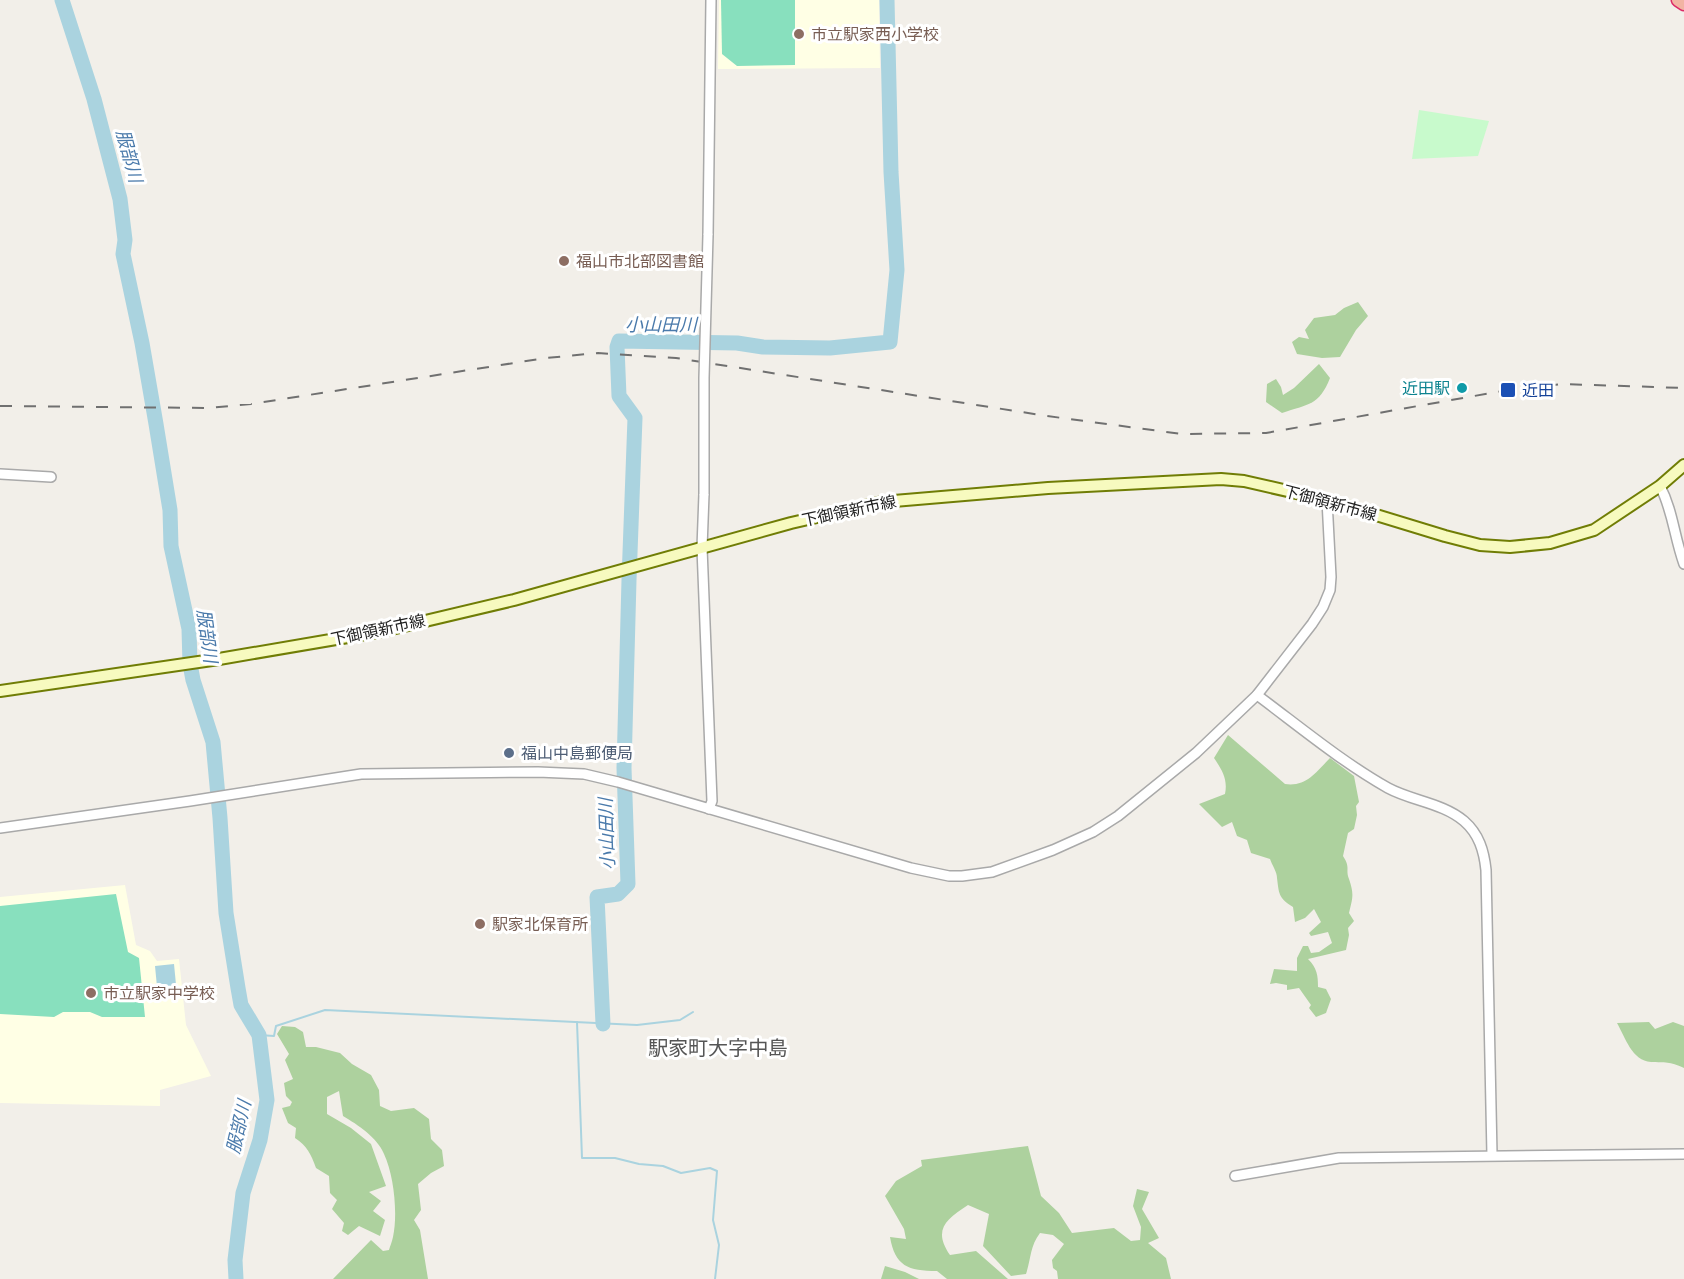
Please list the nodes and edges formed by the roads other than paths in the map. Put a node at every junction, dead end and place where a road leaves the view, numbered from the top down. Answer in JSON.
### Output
{"nodes":[{"id":1,"x":711,"y":0,"type":"edge"},
{"id":2,"x":1678,"y":0,"type":"edge"},
{"id":3,"x":1684,"y":4,"type":"edge"},
{"id":4,"x":1684,"y":465,"type":"edge"},
{"id":5,"x":0,"y":474,"type":"edge"},
{"id":6,"x":51,"y":477,"type":"dead end"},
{"id":7,"x":1660,"y":486,"type":"junction"},
{"id":8,"x":1328,"y":500,"type":"junction"},
{"id":9,"x":702,"y":548,"type":"junction"},
{"id":10,"x":1684,"y":564,"type":"edge"},
{"id":11,"x":0,"y":691,"type":"edge"},
{"id":12,"x":1257,"y":695,"type":"junction"},
{"id":13,"x":709,"y":809,"type":"junction"},
{"id":14,"x":0,"y":828,"type":"edge"},
{"id":15,"x":1684,"y":1154,"type":"edge"},
{"id":16,"x":1492,"y":1155,"type":"junction"},
{"id":17,"x":1235,"y":1176,"type":"dead end"}],
"edges":[{"from":1,"to":9,"type":"street","bridge":true},
{"from":2,"to":3,"type":"highway"},
{"from":4,"to":7,"type":"main road","name":"下御領新市線"},
{"from":5,"to":6,"type":"street"},
{"from":7,"to":8,"type":"main road","name":"下御領新市線"},
{"from":7,"to":10,"type":"street"},
{"from":8,"to":9,"type":"main road","name":"下御領新市線"},
{"from":8,"to":12,"type":"street"},
{"from":9,"to":11,"type":"main road","name":"下御領新市線"},
{"from":9,"to":13,"type":"street"},
{"from":12,"to":13,"type":"street"},
{"from":12,"to":16,"type":"street"},
{"from":13,"to":14,"type":"street"},
{"from":15,"to":16,"type":"street"},
{"from":16,"to":17,"type":"street"}]}
